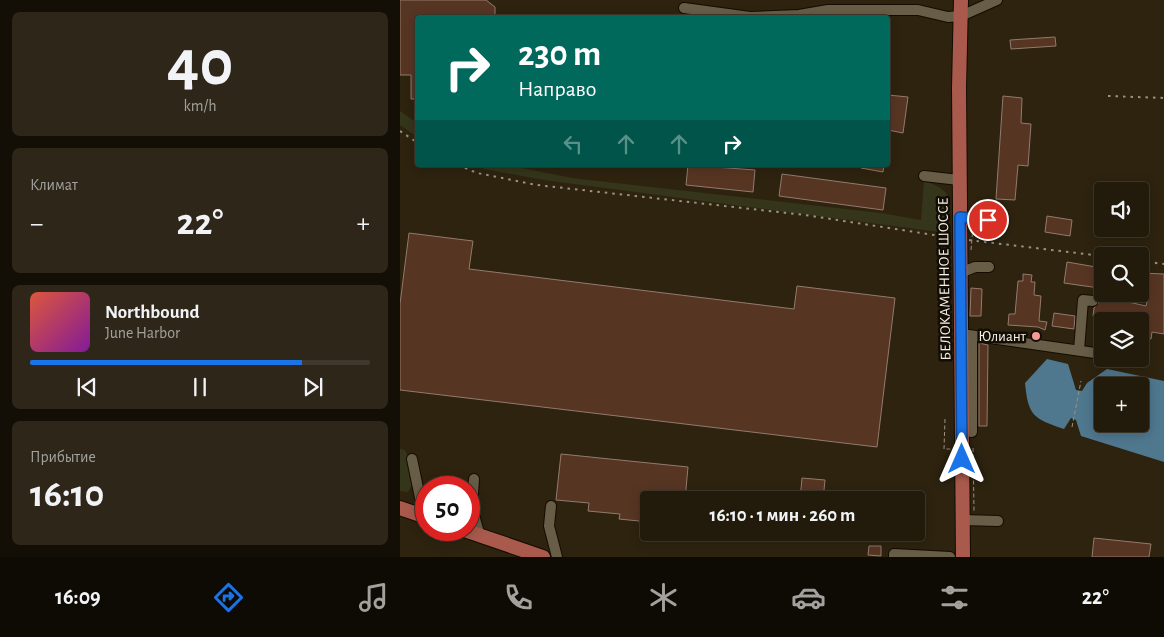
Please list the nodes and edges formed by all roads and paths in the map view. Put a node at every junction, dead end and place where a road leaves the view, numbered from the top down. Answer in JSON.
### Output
{"nodes":[{"id":1,"x":961,"y":0,"type":"edge"},
{"id":2,"x":997,"y":0,"type":"edge"},
{"id":3,"x":684,"y":8,"type":"dead end"},
{"id":4,"x":735,"y":15,"type":"edge"},
{"id":5,"x":799,"y":15,"type":"edge"},
{"id":6,"x":961,"y":16,"type":"junction"},
{"id":7,"x":924,"y":176,"type":"dead end"},
{"id":8,"x":960,"y":180,"type":"junction"},
{"id":9,"x":960,"y":217,"type":"junction"},
{"id":10,"x":974,"y":218,"type":"junction"},
{"id":11,"x":988,"y":220,"type":"dead end"},
{"id":12,"x":971,"y":250,"type":"dead end"},
{"id":13,"x":989,"y":267,"type":"dead end"},
{"id":14,"x":960,"y":273,"type":"junction"},
{"id":15,"x":1093,"y":301,"type":"dead end"},
{"id":16,"x":967,"y":335,"type":"junction"},
{"id":17,"x":1080,"y":350,"type":"junction"},
{"id":18,"x":1094,"y":353,"type":"edge"},
{"id":19,"x":1081,"y":381,"type":"dead end"},
{"id":20,"x":1072,"y":428,"type":"dead end"},
{"id":21,"x":412,"y":459,"type":"dead end"},
{"id":22,"x":416,"y":476,"type":"edge"},
{"id":23,"x":551,"y":506,"type":"dead end"},
{"id":24,"x":400,"y":508,"type":"edge"},
{"id":25,"x":415,"y":513,"type":"edge"},
{"id":26,"x":963,"y":520,"type":"junction"},
{"id":27,"x":998,"y":521,"type":"dead end"},
{"id":28,"x":480,"y":536,"type":"edge"},
{"id":29,"x":543,"y":557,"type":"edge"},
{"id":30,"x":557,"y":557,"type":"edge"},
{"id":31,"x":894,"y":557,"type":"edge"},
{"id":32,"x":950,"y":557,"type":"edge"},
{"id":33,"x":963,"y":557,"type":"edge"}],
"edges":[{"from":1,"to":6,"type":"main road","name":"БЕЛОКАМЕННОЕ ШОССЕ"},
{"from":2,"to":6,"type":"lane"},
{"from":3,"to":4,"type":"lane"},
{"from":5,"to":6,"type":"lane"},
{"from":6,"to":8,"type":"main road","name":"БЕЛОКАМЕННОЕ ШОССЕ"},
{"from":7,"to":8,"type":"lane"},
{"from":8,"to":9,"type":"main road","name":"БЕЛОКАМЕННОЕ ШОССЕ"},
{"from":9,"to":10,"type":"lane"},
{"from":9,"to":14,"type":"main road","name":"БЕЛОКАМЕННОЕ ШОССЕ"},
{"from":10,"to":11,"type":"lane"},
{"from":10,"to":12,"type":"path"},
{"from":13,"to":14,"type":"lane"},
{"from":14,"to":16,"type":"main road","name":"БЕЛОКАМЕННОЕ ШОССЕ"},
{"from":15,"to":17,"type":"lane"},
{"from":16,"to":17,"type":"lane"},
{"from":16,"to":26,"type":"main road","name":"БЕЛОКАМЕННОЕ ШОССЕ"},
{"from":17,"to":18,"type":"lane"},
{"from":19,"to":20,"type":"path"},
{"from":21,"to":22,"type":"lane"},
{"from":23,"to":30,"type":"lane"},
{"from":24,"to":25,"type":"main road"},
{"from":26,"to":27,"type":"lane"},
{"from":26,"to":33,"type":"main road","name":"БЕЛОКАМЕННОЕ ШОССЕ"},
{"from":28,"to":29,"type":"main road"},
{"from":31,"to":32,"type":"lane"}]}
